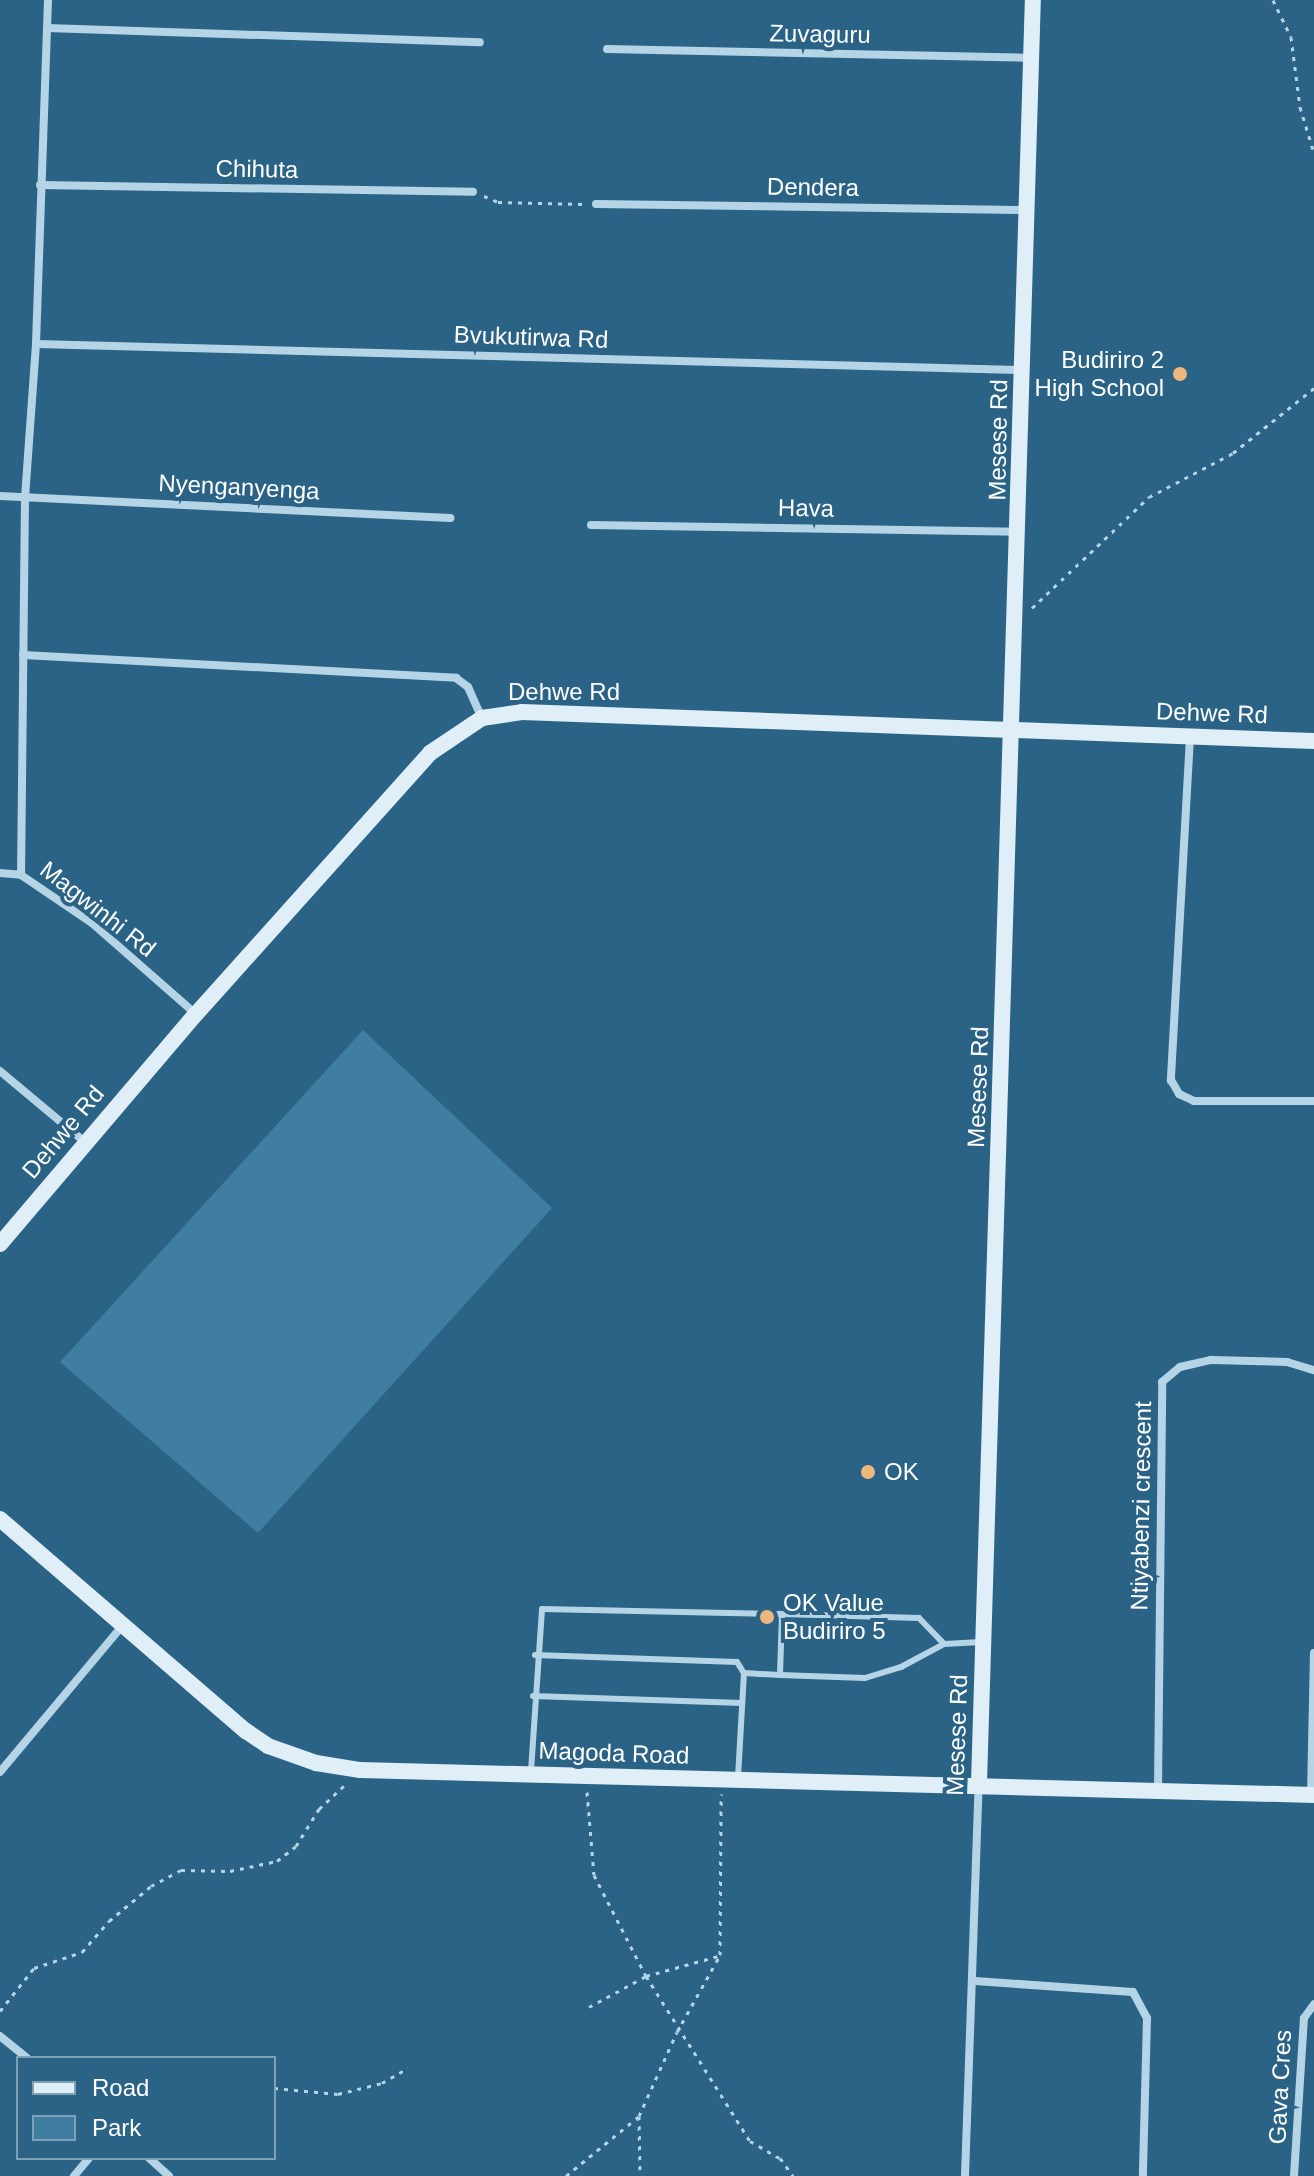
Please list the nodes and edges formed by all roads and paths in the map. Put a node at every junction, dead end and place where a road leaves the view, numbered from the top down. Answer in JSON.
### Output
{"nodes":[{"id":1,"x":48,"y":0,"type":"edge"},
{"id":2,"x":1033,"y":0,"type":"edge"},
{"id":3,"x":1273,"y":0,"type":"edge"},
{"id":4,"x":47,"y":28,"type":"junction"},
{"id":5,"x":480,"y":42,"type":"dead end"},
{"id":6,"x":607,"y":49,"type":"dead end"},
{"id":7,"x":1032,"y":58,"type":"junction"},
{"id":8,"x":1314,"y":153,"type":"edge"},
{"id":9,"x":40,"y":185,"type":"junction"},
{"id":10,"x":473,"y":192,"type":"joint"},
{"id":11,"x":596,"y":204,"type":"joint"},
{"id":12,"x":1028,"y":210,"type":"junction"},
{"id":13,"x":36,"y":344,"type":"junction"},
{"id":14,"x":1024,"y":370,"type":"junction"},
{"id":15,"x":1314,"y":388,"type":"edge"},
{"id":16,"x":0,"y":496,"type":"edge"},
{"id":17,"x":25,"y":497,"type":"junction"},
{"id":18,"x":450,"y":518,"type":"dead end"},
{"id":19,"x":591,"y":525,"type":"dead end"},
{"id":20,"x":1020,"y":532,"type":"junction"},
{"id":21,"x":1018,"y":620,"type":"junction"},
{"id":22,"x":23,"y":655,"type":"junction"},
{"id":23,"x":482,"y":718,"type":"junction"},
{"id":24,"x":1013,"y":730,"type":"junction"},
{"id":25,"x":1190,"y":737,"type":"junction"},
{"id":26,"x":1314,"y":741,"type":"edge"},
{"id":27,"x":0,"y":873,"type":"edge"},
{"id":28,"x":21,"y":875,"type":"junction"},
{"id":29,"x":196,"y":1014,"type":"junction"},
{"id":30,"x":0,"y":1071,"type":"edge"},
{"id":31,"x":1314,"y":1101,"type":"edge"},
{"id":32,"x":85,"y":1142,"type":"junction"},
{"id":33,"x":0,"y":1244,"type":"edge"},
{"id":34,"x":1314,"y":1370,"type":"edge"},
{"id":35,"x":1,"y":1522,"type":"edge"},
{"id":36,"x":782,"y":1614,"type":"junction"},
{"id":37,"x":123,"y":1625,"type":"junction"},
{"id":38,"x":985,"y":1642,"type":"junction"},
{"id":39,"x":944,"y":1644,"type":"junction"},
{"id":40,"x":1314,"y":1653,"type":"edge"},
{"id":41,"x":535,"y":1655,"type":"junction"},
{"id":42,"x":744,"y":1673,"type":"junction"},
{"id":43,"x":780,"y":1675,"type":"junction"},
{"id":44,"x":533,"y":1696,"type":"junction"},
{"id":45,"x":742,"y":1703,"type":"junction"},
{"id":46,"x":360,"y":1770,"type":"junction"},
{"id":47,"x":0,"y":1772,"type":"edge"},
{"id":48,"x":531,"y":1775,"type":"junction"},
{"id":49,"x":586,"y":1776,"type":"junction"},
{"id":50,"x":730,"y":1780,"type":"junction"},
{"id":51,"x":979,"y":1783,"type":"junction"},
{"id":52,"x":1158,"y":1791,"type":"junction"},
{"id":53,"x":1312,"y":1795,"type":"edge"},
{"id":54,"x":720,"y":1955,"type":"junction"},
{"id":55,"x":646,"y":1976,"type":"junction"},
{"id":56,"x":975,"y":1981,"type":"junction"},
{"id":57,"x":1314,"y":2004,"type":"edge"},
{"id":58,"x":589,"y":2007,"type":"dead end"},
{"id":59,"x":0,"y":2011,"type":"edge"},
{"id":60,"x":677,"y":2032,"type":"junction"},
{"id":61,"x":0,"y":2036,"type":"edge"},
{"id":62,"x":25,"y":2056,"type":"edge"},
{"id":63,"x":408,"y":2068,"type":"dead end"},
{"id":64,"x":276,"y":2088,"type":"edge"},
{"id":65,"x":639,"y":2116,"type":"junction"},
{"id":66,"x":87,"y":2160,"type":"edge"},
{"id":67,"x":151,"y":2160,"type":"edge"},
{"id":68,"x":74,"y":2176,"type":"edge"},
{"id":69,"x":169,"y":2176,"type":"edge"},
{"id":70,"x":566,"y":2176,"type":"edge"},
{"id":71,"x":640,"y":2176,"type":"edge"},
{"id":72,"x":793,"y":2176,"type":"edge"},
{"id":73,"x":965,"y":2176,"type":"edge"},
{"id":74,"x":1143,"y":2176,"type":"edge"},
{"id":75,"x":1294,"y":2176,"type":"edge"}],
"edges":[{"from":1,"to":4,"type":"street","name":"Magwinhi Rd"},
{"from":2,"to":7,"type":"street","name":"Mesese Rd"},
{"from":3,"to":8,"type":"path"},
{"from":4,"to":5,"type":"street"},
{"from":4,"to":9,"type":"street","name":"Magwinhi Rd"},
{"from":6,"to":7,"type":"street","name":"Zuvaguru"},
{"from":7,"to":12,"type":"street","name":"Mesese Rd"},
{"from":9,"to":10,"type":"street","name":"Chihuta"},
{"from":9,"to":13,"type":"street","name":"Magwinhi Rd"},
{"from":10,"to":11,"type":"path"},
{"from":11,"to":12,"type":"street","name":"Dendera"},
{"from":12,"to":14,"type":"street","name":"Mesese Rd"},
{"from":13,"to":14,"type":"street","name":"Bvukutirwa Rd"},
{"from":13,"to":17,"type":"street","name":"Magwinhi Rd"},
{"from":14,"to":20,"type":"street","name":"Mesese Rd"},
{"from":15,"to":21,"type":"path"},
{"from":16,"to":17,"type":"street","name":"Nyenganyenga"},
{"from":17,"to":18,"type":"street","name":"Nyenganyenga"},
{"from":17,"to":22,"type":"street","name":"Magwinhi Rd"},
{"from":19,"to":20,"type":"street","name":"Hava"},
{"from":20,"to":21,"type":"street","name":"Mesese Rd"},
{"from":21,"to":24,"type":"street","name":"Mesese Rd"},
{"from":22,"to":23,"type":"street"},
{"from":22,"to":28,"type":"street","name":"Magwinhi Rd"},
{"from":23,"to":24,"type":"street","name":"Dehwe Rd"},
{"from":23,"to":29,"type":"street","name":"Dehwe Rd"},
{"from":24,"to":25,"type":"street","name":"Dehwe Rd"},
{"from":24,"to":38,"type":"street","name":"Mesese Rd"},
{"from":25,"to":26,"type":"street","name":"Dehwe Rd"},
{"from":25,"to":31,"type":"street"},
{"from":27,"to":28,"type":"street"},
{"from":28,"to":29,"type":"street","name":"Magwinhi Rd"},
{"from":29,"to":32,"type":"street","name":"Dehwe Rd"},
{"from":30,"to":32,"type":"street"},
{"from":32,"to":33,"type":"street","name":"Dehwe Rd"},
{"from":34,"to":52,"type":"street","name":"Ntiyabenzi crescent"},
{"from":35,"to":37,"type":"street","name":"Magoda Road"},
{"from":36,"to":39,"type":"lane"},
{"from":36,"to":41,"type":"lane"},
{"from":36,"to":43,"type":"lane"},
{"from":37,"to":46,"type":"street","name":"Magoda Road"},
{"from":37,"to":47,"type":"street"},
{"from":38,"to":39,"type":"lane"},
{"from":38,"to":51,"type":"street","name":"Mesese Rd"},
{"from":39,"to":43,"type":"lane"},
{"from":40,"to":53,"type":"street"},
{"from":41,"to":42,"type":"lane"},
{"from":41,"to":44,"type":"lane"},
{"from":42,"to":43,"type":"lane"},
{"from":42,"to":45,"type":"lane"},
{"from":44,"to":45,"type":"lane"},
{"from":44,"to":48,"type":"lane"},
{"from":45,"to":50,"type":"lane"},
{"from":46,"to":48,"type":"street","name":"Magoda Road"},
{"from":46,"to":59,"type":"path"},
{"from":48,"to":49,"type":"street","name":"Magoda Road"},
{"from":49,"to":50,"type":"street","name":"Magoda Road"},
{"from":49,"to":55,"type":"path"},
{"from":50,"to":51,"type":"street","name":"Magoda Road"},
{"from":50,"to":54,"type":"path"},
{"from":51,"to":52,"type":"street","name":"Magoda Road"},
{"from":51,"to":56,"type":"street","name":"Mesese Rd"},
{"from":52,"to":53,"type":"street","name":"Magoda Road"},
{"from":54,"to":55,"type":"path"},
{"from":54,"to":60,"type":"path"},
{"from":55,"to":58,"type":"path"},
{"from":55,"to":60,"type":"path"},
{"from":56,"to":73,"type":"street","name":"Mesese Rd"},
{"from":56,"to":74,"type":"street"},
{"from":57,"to":75,"type":"street","name":"Gava Cres"},
{"from":60,"to":65,"type":"path"},
{"from":60,"to":72,"type":"path"},
{"from":61,"to":62,"type":"street"},
{"from":63,"to":64,"type":"path"},
{"from":65,"to":70,"type":"path"},
{"from":65,"to":71,"type":"path"},
{"from":66,"to":68,"type":"street"},
{"from":67,"to":69,"type":"street"}]}
